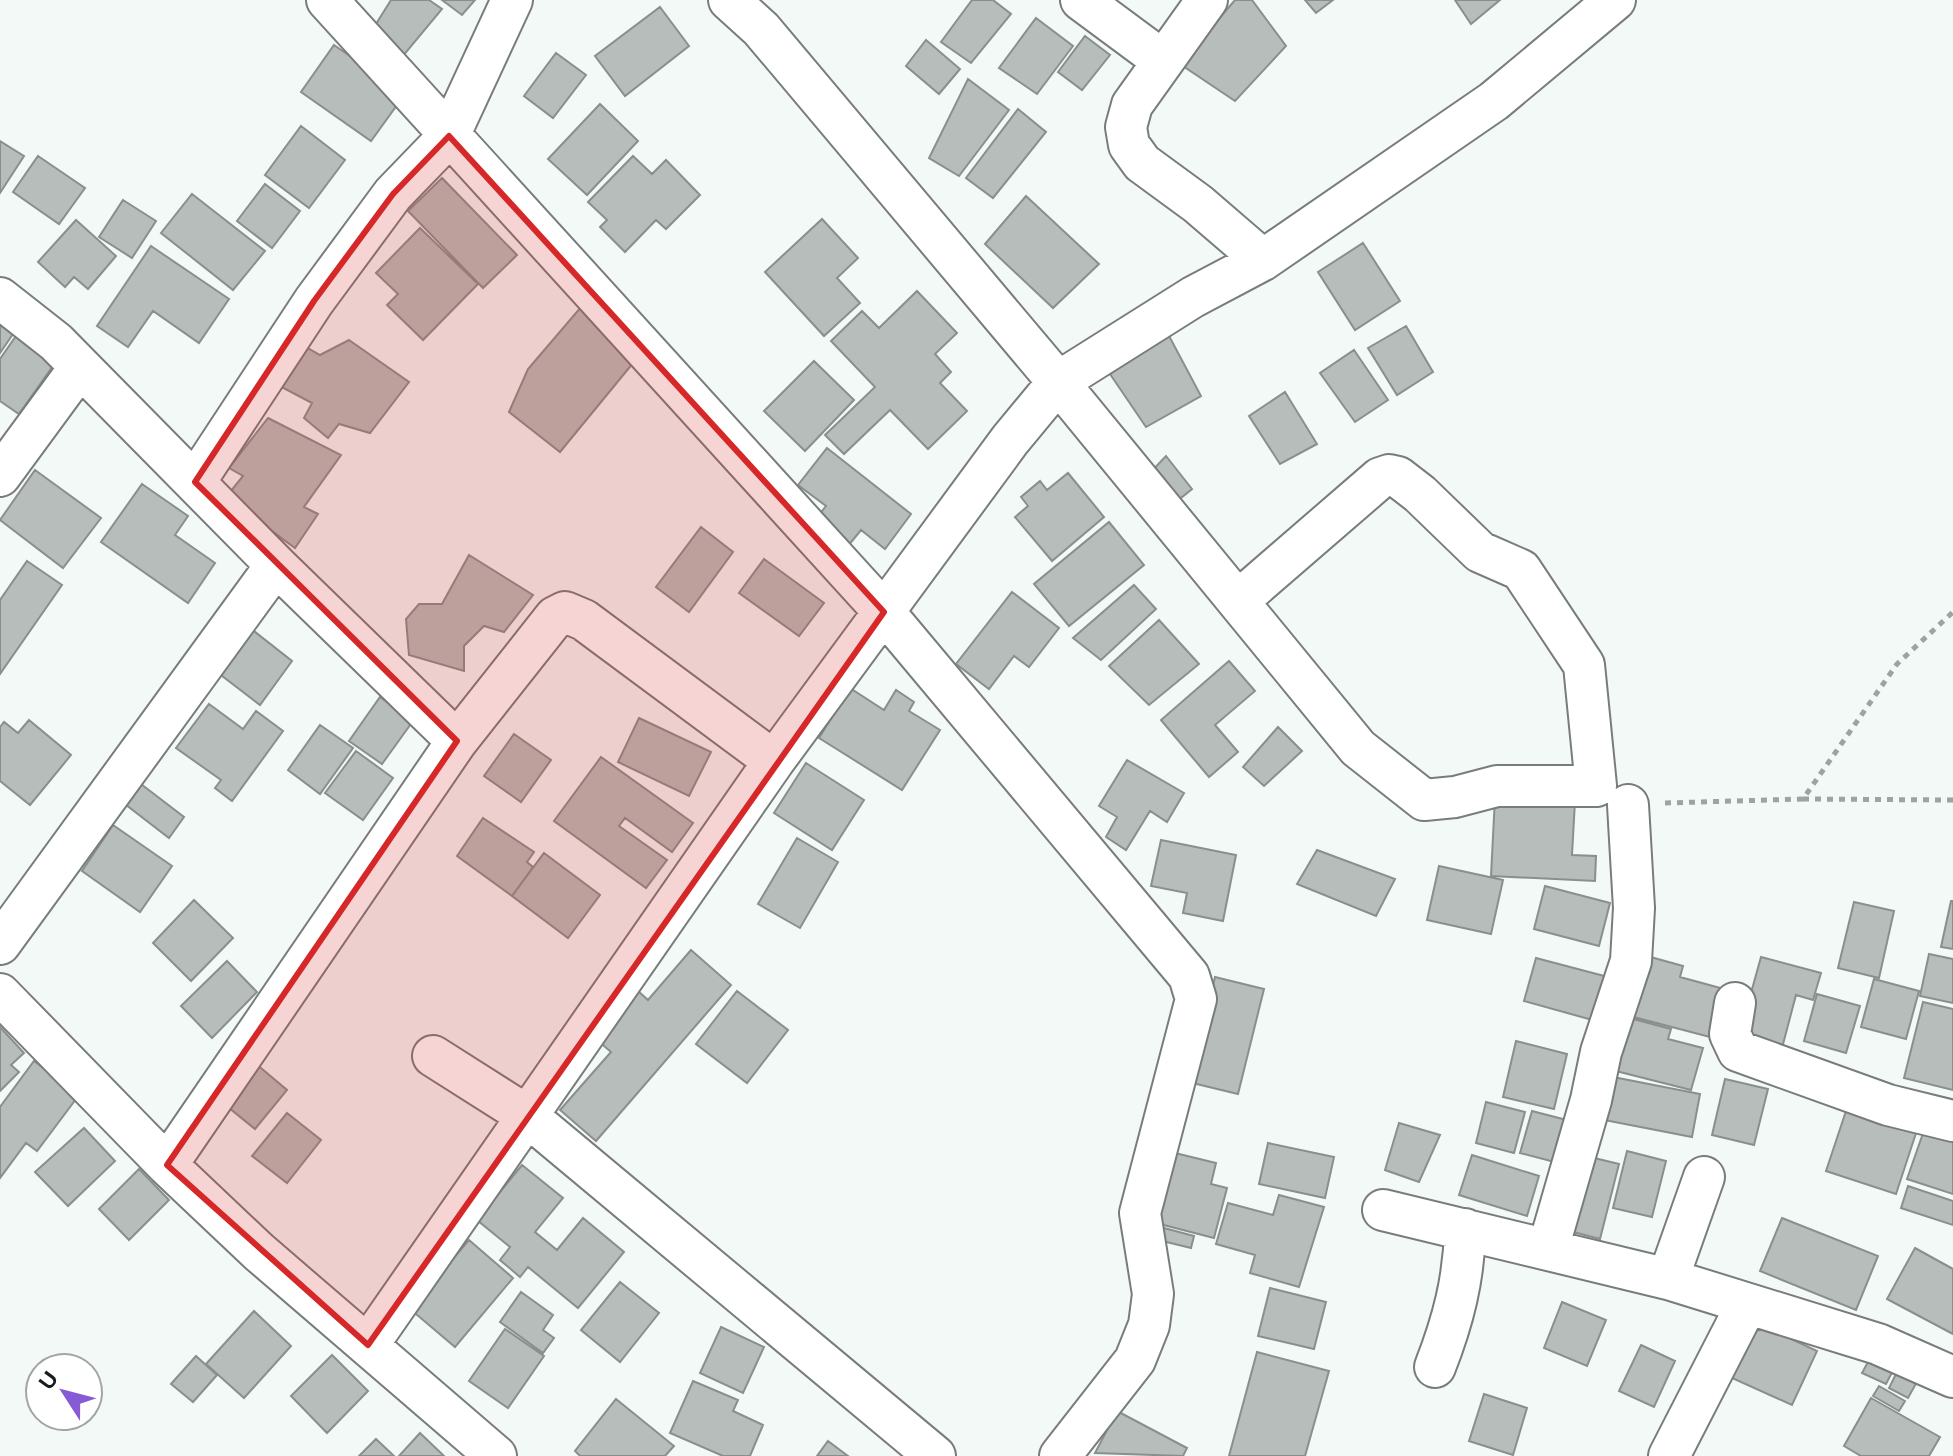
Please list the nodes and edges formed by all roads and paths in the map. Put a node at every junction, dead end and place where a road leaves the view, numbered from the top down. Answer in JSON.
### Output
{"nodes":[{"id":1,"x":327,"y":0,"type":"edge"},
{"id":2,"x":512,"y":0,"type":"edge"},
{"id":3,"x":729,"y":0,"type":"edge"},
{"id":4,"x":1081,"y":0,"type":"edge"},
{"id":5,"x":1207,"y":0,"type":"edge"},
{"id":6,"x":1615,"y":0,"type":"edge"},
{"id":7,"x":772,"y":14,"type":"edge"},
{"id":8,"x":1162,"y":60,"type":"junction"},
{"id":9,"x":449,"y":136,"type":"junction"},
{"id":10,"x":1263,"y":260,"type":"junction"},
{"id":11,"x":0,"y":298,"type":"edge"},
{"id":12,"x":80,"y":367,"type":"junction"},
{"id":13,"x":1058,"y":382,"type":"junction"},
{"id":14,"x":0,"y":476,"type":"edge"},
{"id":15,"x":195,"y":482,"type":"junction"},
{"id":16,"x":276,"y":565,"type":"junction"},
{"id":17,"x":1239,"y":600,"type":"junction"},
{"id":18,"x":884,"y":612,"type":"junction"},
{"id":19,"x":1953,"y":612,"type":"edge"},
{"id":20,"x":457,"y":741,"type":"junction"},
{"id":21,"x":774,"y":761,"type":"junction"},
{"id":22,"x":1803,"y":799,"type":"junction"},
{"id":23,"x":1953,"y":800,"type":"edge"},
{"id":24,"x":1628,"y":805,"type":"joint"},
{"id":25,"x":0,"y":944,"type":"edge"},
{"id":26,"x":0,"y":994,"type":"edge"},
{"id":27,"x":1735,"y":1003,"type":"dead end"},
{"id":28,"x":433,"y":1056,"type":"dead end"},
{"id":29,"x":526,"y":1115,"type":"junction"},
{"id":30,"x":1953,"y":1121,"type":"edge"},
{"id":31,"x":167,"y":1165,"type":"junction"},
{"id":32,"x":1704,"y":1177,"type":"dead end"},
{"id":33,"x":1383,"y":1210,"type":"dead end"},
{"id":34,"x":1465,"y":1229,"type":"junction"},
{"id":35,"x":1548,"y":1249,"type":"junction"},
{"id":36,"x":1668,"y":1279,"type":"junction"},
{"id":37,"x":1746,"y":1306,"type":"junction"},
{"id":38,"x":368,"y":1345,"type":"junction"},
{"id":39,"x":1435,"y":1367,"type":"dead end"},
{"id":40,"x":1953,"y":1377,"type":"edge"},
{"id":41,"x":496,"y":1456,"type":"edge"},
{"id":42,"x":935,"y":1456,"type":"edge"},
{"id":43,"x":1060,"y":1456,"type":"edge"},
{"id":44,"x":1669,"y":1456,"type":"edge"}],
"edges":[{"from":1,"to":9,"type":"street"},
{"from":2,"to":9,"type":"street"},
{"from":3,"to":7,"type":"street"},
{"from":4,"to":8,"type":"street"},
{"from":5,"to":8,"type":"street"},
{"from":6,"to":10,"type":"street"},
{"from":7,"to":13,"type":"street"},
{"from":8,"to":10,"type":"street"},
{"from":9,"to":15,"type":"street"},
{"from":9,"to":18,"type":"street"},
{"from":10,"to":13,"type":"street"},
{"from":11,"to":12,"type":"street"},
{"from":12,"to":14,"type":"street"},
{"from":12,"to":15,"type":"street"},
{"from":13,"to":17,"type":"street"},
{"from":13,"to":18,"type":"street"},
{"from":15,"to":16,"type":"street"},
{"from":16,"to":20,"type":"street"},
{"from":16,"to":25,"type":"street"},
{"from":17,"to":17,"type":"street"},
{"from":18,"to":21,"type":"street"},
{"from":18,"to":43,"type":"street"},
{"from":19,"to":22,"type":"path"},
{"from":20,"to":21,"type":"street"},
{"from":20,"to":31,"type":"street"},
{"from":21,"to":29,"type":"street"},
{"from":22,"to":23,"type":"path"},
{"from":22,"to":24,"type":"path"},
{"from":24,"to":35,"type":"street"},
{"from":26,"to":31,"type":"street"},
{"from":27,"to":30,"type":"street"},
{"from":28,"to":29,"type":"street"},
{"from":29,"to":38,"type":"street"},
{"from":29,"to":42,"type":"street"},
{"from":31,"to":38,"type":"street"},
{"from":32,"to":36,"type":"street"},
{"from":33,"to":34,"type":"street"},
{"from":34,"to":35,"type":"street"},
{"from":34,"to":39,"type":"street"},
{"from":35,"to":36,"type":"street"},
{"from":36,"to":37,"type":"street"},
{"from":37,"to":40,"type":"street"},
{"from":37,"to":44,"type":"street"},
{"from":38,"to":41,"type":"street"}]}
